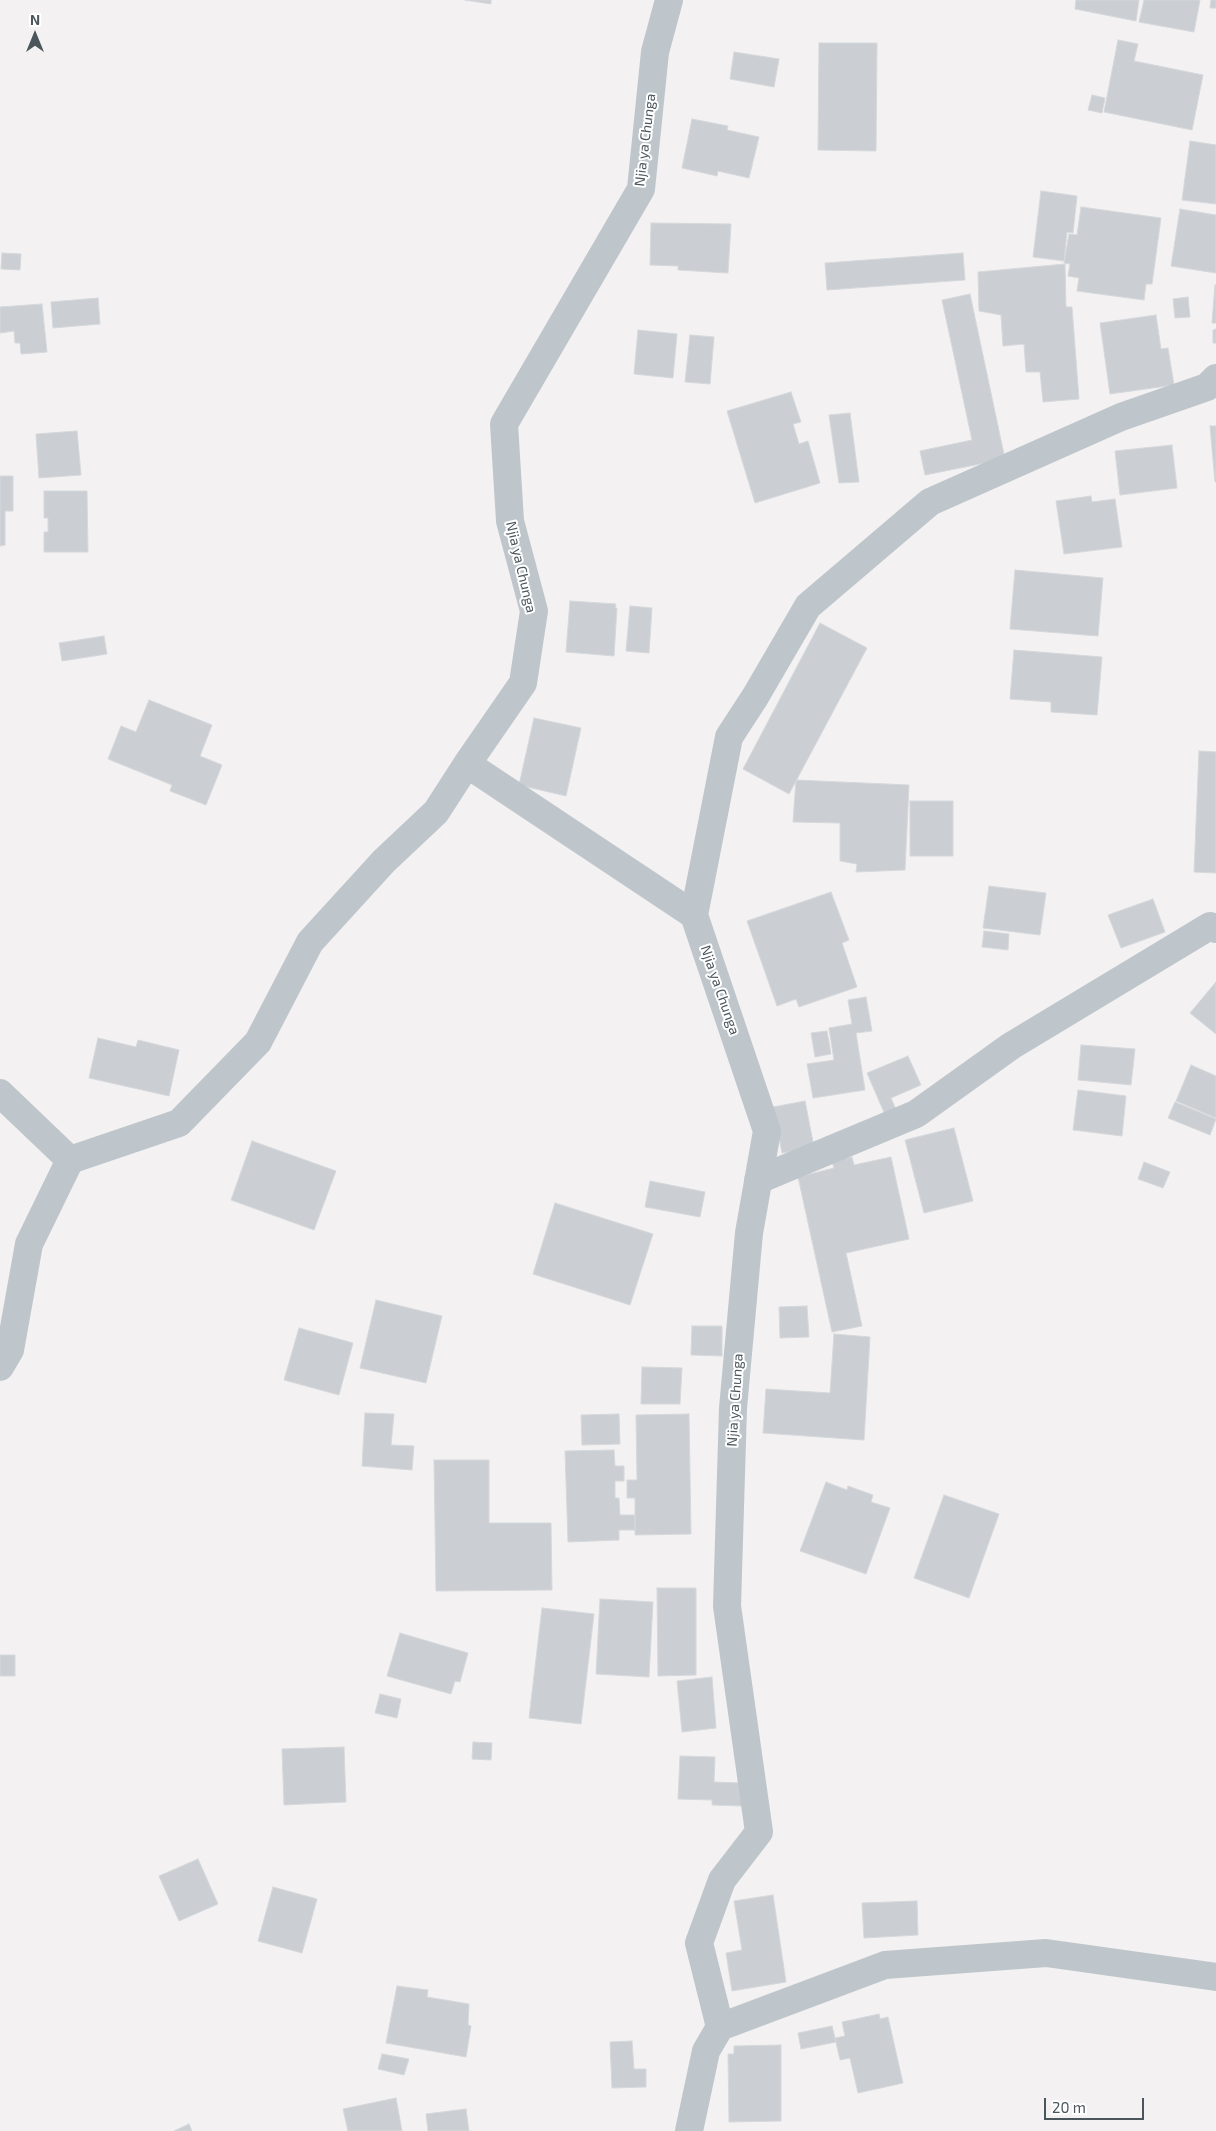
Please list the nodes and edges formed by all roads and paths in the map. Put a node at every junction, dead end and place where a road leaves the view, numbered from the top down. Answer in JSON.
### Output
{"nodes":[{"id":1,"x":669,"y":0,"type":"edge"},
{"id":2,"x":1216,"y":378,"type":"edge"},
{"id":3,"x":467,"y":764,"type":"junction"},
{"id":4,"x":694,"y":915,"type":"junction"},
{"id":5,"x":1216,"y":930,"type":"edge"},
{"id":6,"x":0,"y":1093,"type":"edge"},
{"id":7,"x":70,"y":1160,"type":"junction"},
{"id":8,"x":758,"y":1180,"type":"junction"},
{"id":9,"x":0,"y":1367,"type":"edge"},
{"id":10,"x":1216,"y":1977,"type":"edge"},
{"id":11,"x":720,"y":2027,"type":"junction"},
{"id":12,"x":690,"y":2131,"type":"edge"}],
"edges":[{"from":1,"to":3,"type":"street","name":"Njia ya Chunga"},
{"from":2,"to":4,"type":"street"},
{"from":3,"to":4,"type":"street"},
{"from":3,"to":7,"type":"street","name":"Njia ya Chunga"},
{"from":4,"to":8,"type":"street","name":"Njia ya Chunga"},
{"from":5,"to":8,"type":"street"},
{"from":6,"to":7,"type":"street"},
{"from":7,"to":9,"type":"street"},
{"from":8,"to":11,"type":"street","name":"Njia ya Chunga"},
{"from":10,"to":11,"type":"street"},
{"from":11,"to":12,"type":"street"}]}
